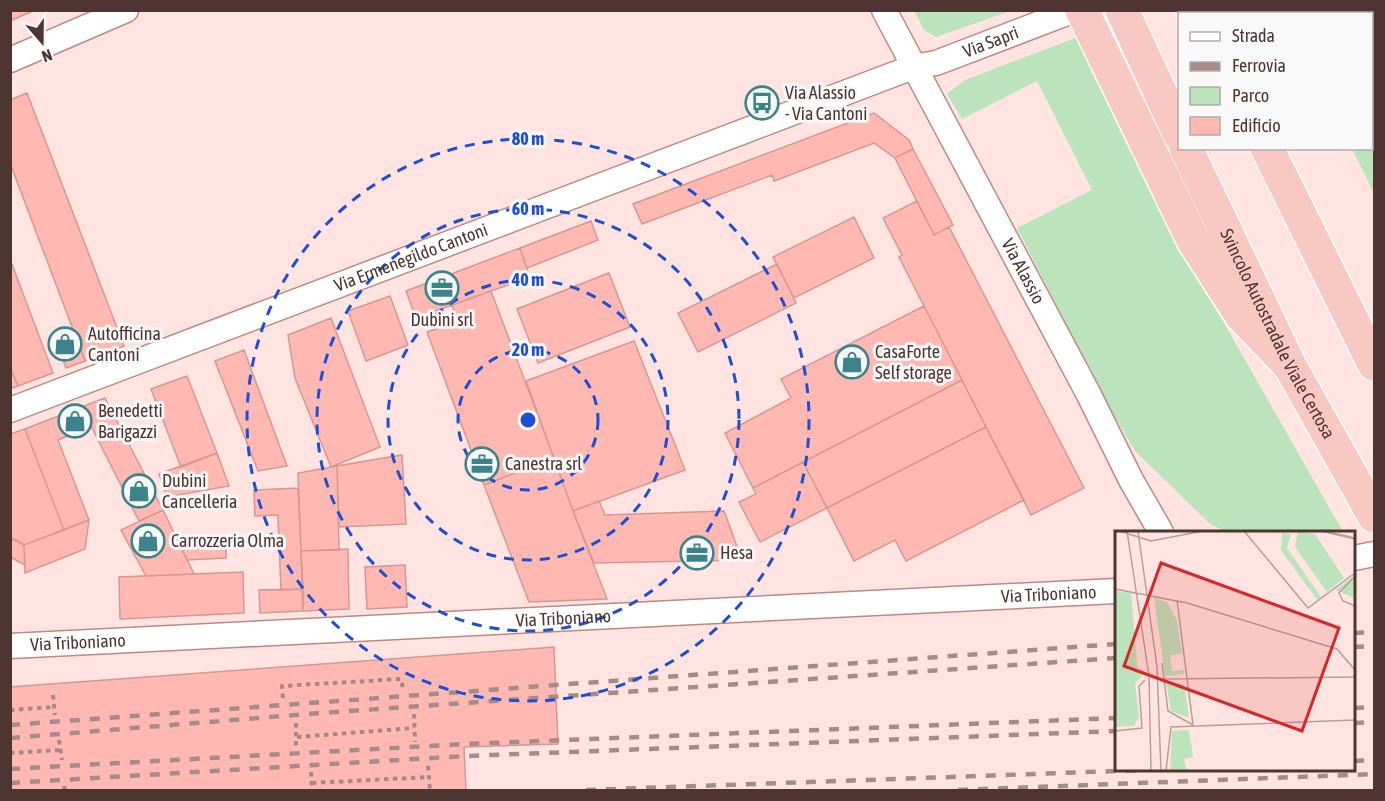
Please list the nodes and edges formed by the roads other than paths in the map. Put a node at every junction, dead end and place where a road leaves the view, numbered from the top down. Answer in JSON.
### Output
{"nodes":[{"id":1,"x":126,"y":10,"type":"edge"},
{"id":2,"x":884,"y":10,"type":"edge"},
{"id":3,"x":1123,"y":14,"type":"edge"},
{"id":4,"x":1080,"y":18,"type":"edge"},
{"id":5,"x":10,"y":60,"type":"edge"},
{"id":6,"x":913,"y":67,"type":"junction"},
{"id":7,"x":1178,"y":133,"type":"edge"},
{"id":8,"x":1187,"y":150,"type":"edge"},
{"id":9,"x":1268,"y":150,"type":"edge"},
{"id":10,"x":1374,"y":364,"type":"edge"},
{"id":11,"x":1290,"y":366,"type":"junction"},
{"id":12,"x":10,"y":410,"type":"edge"},
{"id":13,"x":1371,"y":510,"type":"edge"},
{"id":14,"x":1160,"y":531,"type":"edge"},
{"id":15,"x":1374,"y":554,"type":"edge"},
{"id":16,"x":1355,"y":558,"type":"edge"},
{"id":17,"x":1115,"y":591,"type":"edge"},
{"id":18,"x":10,"y":646,"type":"edge"}],
"edges":[{"from":1,"to":5,"type":"street"},
{"from":2,"to":6,"type":"street","name":"Via Alassio"},
{"from":3,"to":7,"type":"highway"},
{"from":4,"to":6,"type":"street","name":"Via Sapri"},
{"from":4,"to":11,"type":"highway"},
{"from":6,"to":12,"type":"street","name":"Via Ermenegildo Cantoni"},
{"from":6,"to":14,"type":"street","name":"Via Alassio"},
{"from":8,"to":11,"type":"highway","name":"Svincolo Autostradale Viale Certosa"},
{"from":9,"to":10,"type":"highway"},
{"from":11,"to":13,"type":"highway","name":"Svincolo Autostradale Viale Certosa"},
{"from":15,"to":16,"type":"street"},
{"from":17,"to":18,"type":"street","name":"Via Triboniano"}]}
